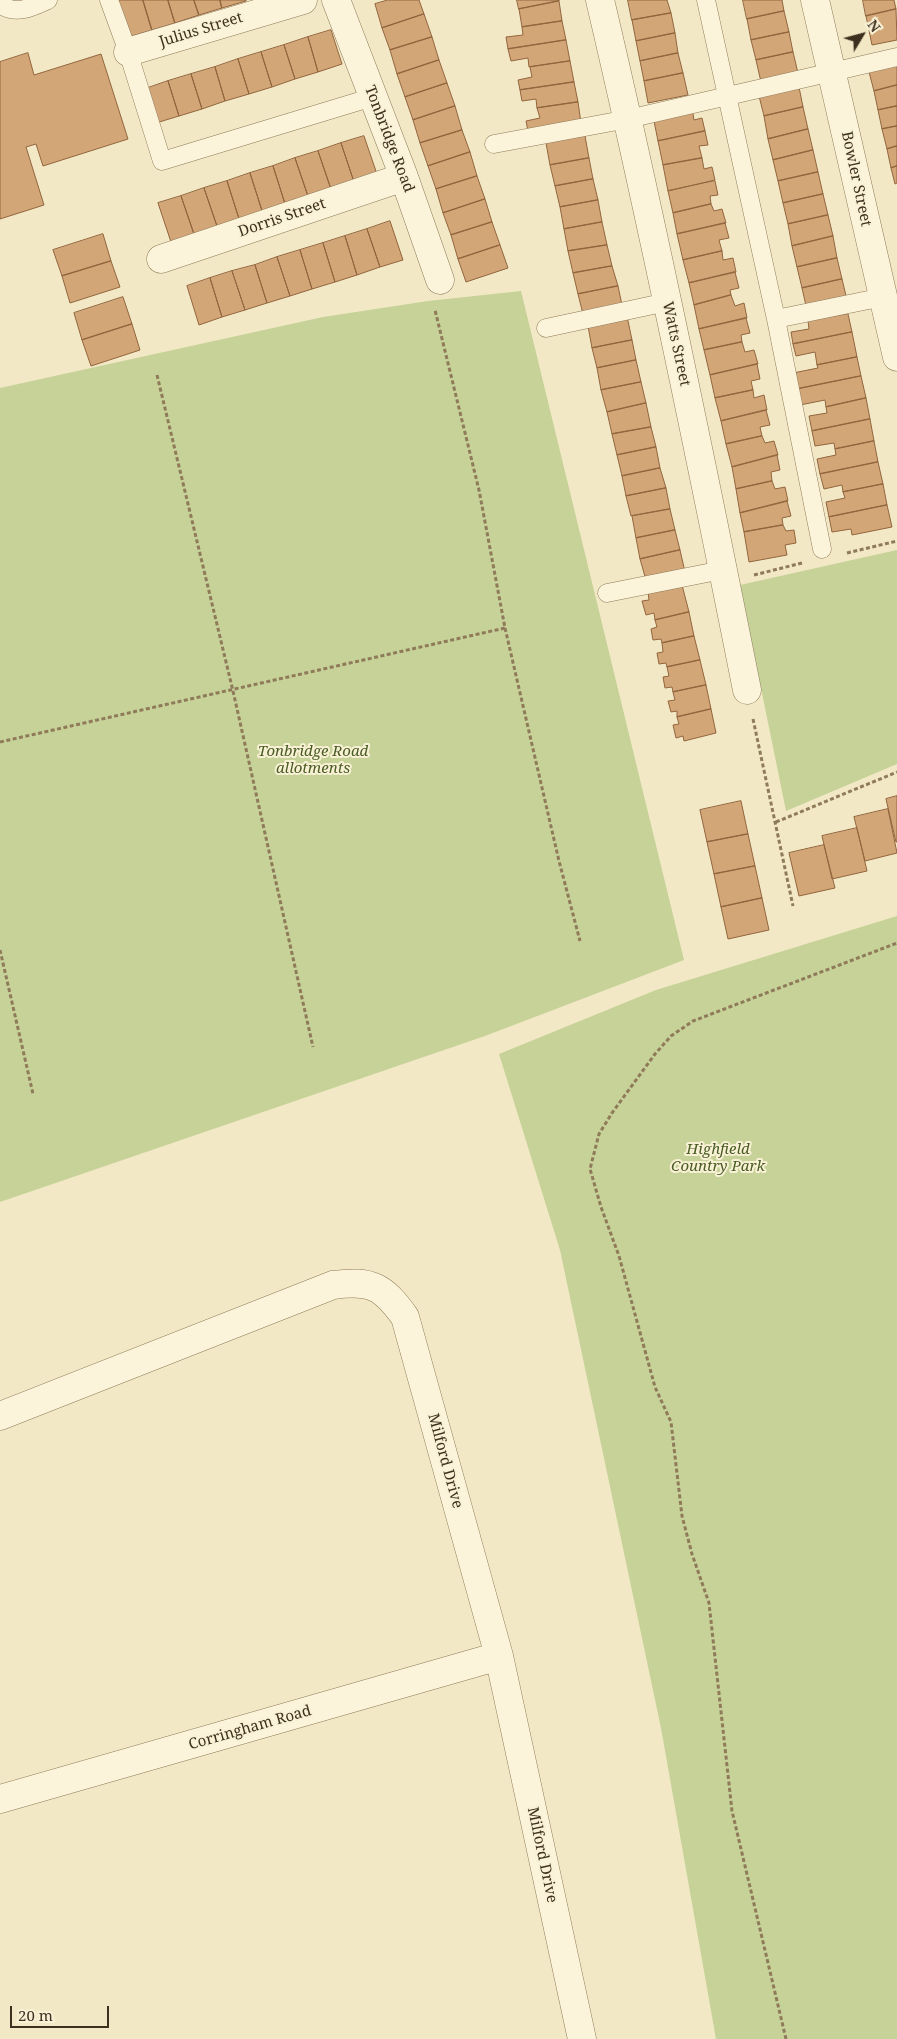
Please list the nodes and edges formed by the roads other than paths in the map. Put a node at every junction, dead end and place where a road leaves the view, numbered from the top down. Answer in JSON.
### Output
{"nodes":[{"id":1,"x":48,"y":0,"type":"edge"},
{"id":2,"x":109,"y":0,"type":"edge"},
{"id":3,"x":303,"y":0,"type":"edge"},
{"id":4,"x":336,"y":0,"type":"edge"},
{"id":5,"x":600,"y":0,"type":"edge"},
{"id":6,"x":706,"y":0,"type":"edge"},
{"id":7,"x":815,"y":0,"type":"edge"},
{"id":8,"x":0,"y":4,"type":"edge"},
{"id":9,"x":128,"y":52,"type":"junction"},
{"id":10,"x":897,"y":57,"type":"edge"},
{"id":11,"x":832,"y":71,"type":"junction"},
{"id":12,"x":728,"y":96,"type":"junction"},
{"id":13,"x":373,"y":97,"type":"junction"},
{"id":14,"x":628,"y":119,"type":"junction"},
{"id":15,"x":494,"y":144,"type":"dead end"},
{"id":16,"x":404,"y":177,"type":"junction"},
{"id":17,"x":161,"y":259,"type":"dead end"},
{"id":18,"x":440,"y":280,"type":"road end"},
{"id":19,"x":887,"y":292,"type":"edge"},
{"id":20,"x":667,"y":302,"type":"junction"},
{"id":21,"x":776,"y":319,"type":"junction"},
{"id":22,"x":546,"y":328,"type":"dead end"},
{"id":23,"x":897,"y":357,"type":"edge"},
{"id":24,"x":822,"y":549,"type":"dead end"},
{"id":25,"x":722,"y":570,"type":"junction"},
{"id":26,"x":607,"y":594,"type":"dead end"},
{"id":27,"x":747,"y":690,"type":"road end"},
{"id":28,"x":0,"y":1416,"type":"edge"},
{"id":29,"x":499,"y":1656,"type":"junction"},
{"id":30,"x":0,"y":1799,"type":"edge"},
{"id":31,"x":582,"y":2039,"type":"edge"}],
"edges":[{"from":1,"to":8,"type":"lane"},
{"from":2,"to":9,"type":"lane"},
{"from":3,"to":9,"type":"street","name":"Julius Street"},
{"from":4,"to":13,"type":"street","name":"Tonbridge Road"},
{"from":5,"to":14,"type":"street","name":"Watts Street"},
{"from":6,"to":12,"type":"lane"},
{"from":7,"to":11,"type":"street","name":"Bowler Street"},
{"from":9,"to":13,"type":"lane"},
{"from":10,"to":11,"type":"lane"},
{"from":11,"to":12,"type":"lane"},
{"from":11,"to":19,"type":"street","name":"Bowler Street"},
{"from":12,"to":14,"type":"lane"},
{"from":12,"to":21,"type":"lane"},
{"from":13,"to":16,"type":"street","name":"Tonbridge Road"},
{"from":14,"to":15,"type":"lane"},
{"from":14,"to":20,"type":"street","name":"Watts Street"},
{"from":16,"to":17,"type":"street","name":"Dorris Street"},
{"from":16,"to":18,"type":"street","name":"Tonbridge Road"},
{"from":19,"to":21,"type":"lane"},
{"from":19,"to":23,"type":"street","name":"Bowler Street"},
{"from":20,"to":22,"type":"lane"},
{"from":20,"to":25,"type":"street","name":"Watts Street"},
{"from":21,"to":24,"type":"lane"},
{"from":25,"to":26,"type":"lane"},
{"from":25,"to":27,"type":"street","name":"Watts Street"},
{"from":28,"to":29,"type":"street","name":"Milford Drive"},
{"from":29,"to":30,"type":"street","name":"Corringham Road"},
{"from":29,"to":31,"type":"street","name":"Milford Drive"}]}
